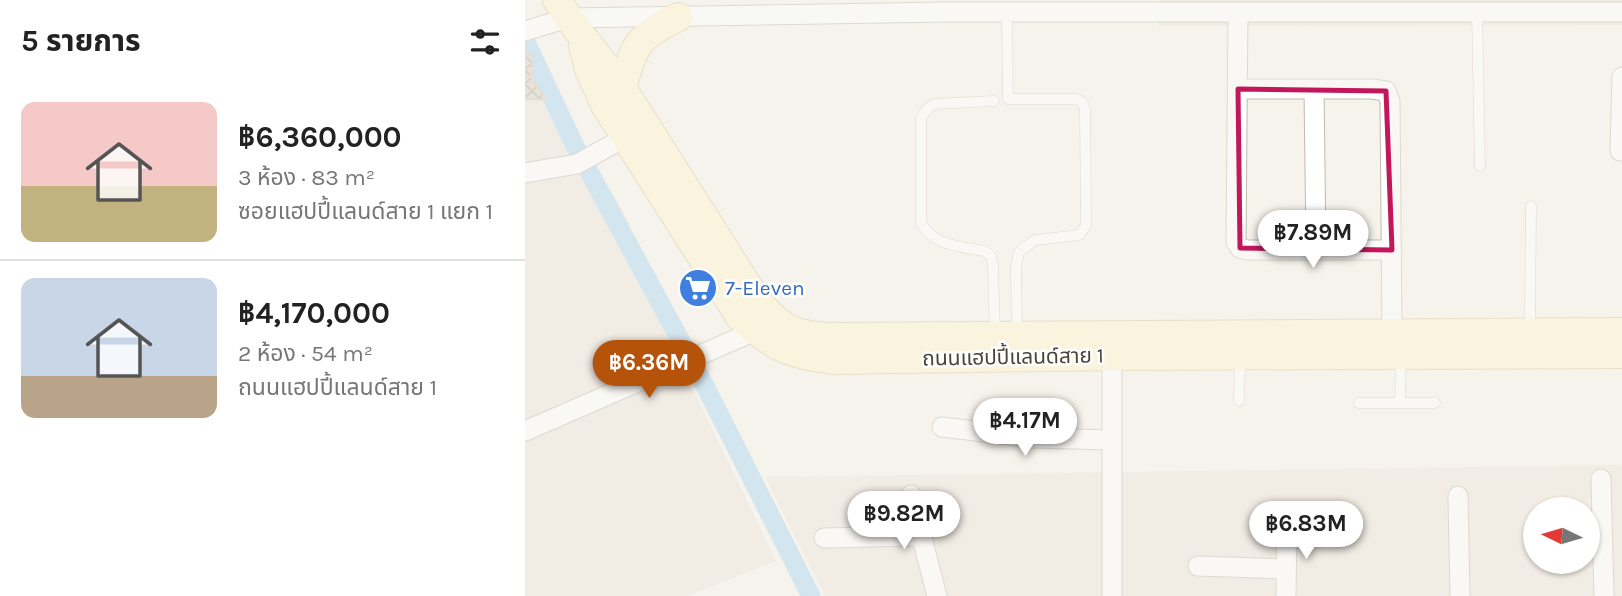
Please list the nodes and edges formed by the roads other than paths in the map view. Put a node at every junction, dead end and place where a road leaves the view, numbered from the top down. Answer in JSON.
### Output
{"nodes":[{"id":1,"x":1322,"y":6,"type":"edge"},
{"id":2,"x":1007,"y":12,"type":"junction"},
{"id":3,"x":1238,"y":12,"type":"junction"},
{"id":4,"x":1476,"y":12,"type":"junction"},
{"id":5,"x":1622,"y":12,"type":"edge"},
{"id":6,"x":678,"y":17,"type":"junction"},
{"id":7,"x":569,"y":18,"type":"edge"},
{"id":8,"x":525,"y":32,"type":"edge"},
{"id":9,"x":1622,"y":77,"type":"edge"},
{"id":10,"x":622,"y":87,"type":"junction"},
{"id":11,"x":1238,"y":89,"type":"junction"},
{"id":12,"x":1314,"y":89,"type":"junction"},
{"id":13,"x":995,"y":101,"type":"dead end"},
{"id":14,"x":636,"y":131,"type":"junction"},
{"id":15,"x":1619,"y":151,"type":"dead end"},
{"id":16,"x":1480,"y":166,"type":"dead end"},
{"id":17,"x":525,"y":173,"type":"edge"},
{"id":18,"x":1531,"y":206,"type":"dead end"},
{"id":19,"x":1316,"y":250,"type":"junction"},
{"id":20,"x":1392,"y":250,"type":"junction"},
{"id":21,"x":765,"y":325,"type":"junction"},
{"id":22,"x":1622,"y":332,"type":"edge"},
{"id":23,"x":1530,"y":333,"type":"junction"},
{"id":24,"x":1006,"y":336,"type":"junction"},
{"id":25,"x":1305,"y":345,"type":"junction"},
{"id":26,"x":1395,"y":348,"type":"junction"},
{"id":27,"x":1622,"y":354,"type":"edge"},
{"id":28,"x":1240,"y":355,"type":"junction"},
{"id":29,"x":1112,"y":356,"type":"junction"},
{"id":30,"x":1239,"y":401,"type":"dead end"},
{"id":31,"x":1359,"y":403,"type":"dead end"},
{"id":32,"x":1401,"y":403,"type":"junction"},
{"id":33,"x":1435,"y":403,"type":"dead end"},
{"id":34,"x":941,"y":427,"type":"dead end"},
{"id":35,"x":525,"y":430,"type":"edge"},
{"id":36,"x":1112,"y":440,"type":"junction"},
{"id":37,"x":1601,"y":479,"type":"dead end"},
{"id":38,"x":911,"y":495,"type":"dead end"},
{"id":39,"x":1458,"y":496,"type":"dead end"},
{"id":40,"x":1286,"y":526,"type":"dead end"},
{"id":41,"x":920,"y":536,"type":"junction"},
{"id":42,"x":824,"y":537,"type":"dead end"},
{"id":43,"x":1198,"y":566,"type":"dead end"},
{"id":44,"x":1286,"y":569,"type":"junction"},
{"id":45,"x":937,"y":596,"type":"edge"},
{"id":46,"x":1112,"y":596,"type":"edge"},
{"id":47,"x":1286,"y":596,"type":"edge"},
{"id":48,"x":1460,"y":596,"type":"edge"},
{"id":49,"x":1604,"y":596,"type":"edge"}],
"edges":[{"from":1,"to":3,"type":"street"},
{"from":1,"to":4,"type":"street"},
{"from":2,"to":3,"type":"street"},
{"from":2,"to":6,"type":"street"},
{"from":2,"to":24,"type":"lane"},
{"from":3,"to":11,"type":"street"},
{"from":4,"to":5,"type":"street"},
{"from":4,"to":16,"type":"lane"},
{"from":6,"to":7,"type":"street"},
{"from":6,"to":10,"type":"street"},
{"from":7,"to":8,"type":"street"},
{"from":7,"to":10,"type":"street","name":"ถนนแฮปปี้แลนด์สาย 1"},
{"from":7,"to":14,"type":"street","name":"ถนนแฮปปี้แลนด์สาย 1"},
{"from":9,"to":15,"type":"street"},
{"from":10,"to":14,"type":"street","name":"ถนนแฮปปี้แลนด์สาย 1"},
{"from":11,"to":12,"type":"street"},
{"from":11,"to":19,"type":"street"},
{"from":12,"to":19,"type":"street"},
{"from":12,"to":20,"type":"street"},
{"from":13,"to":24,"type":"lane"},
{"from":14,"to":17,"type":"street"},
{"from":14,"to":21,"type":"street","name":"ถนนแฮปปี้แลนด์สาย 1"},
{"from":18,"to":23,"type":"lane"},
{"from":19,"to":20,"type":"street"},
{"from":20,"to":26,"type":"street"},
{"from":21,"to":24,"type":"street","name":"ถนนแฮปปี้แลนด์สาย 1"},
{"from":21,"to":29,"type":"street","name":"ถนนแฮปปี้แลนด์สาย 1"},
{"from":21,"to":35,"type":"street"},
{"from":22,"to":23,"type":"street","name":"ถนนแฮปปี้แลนด์สาย 1"},
{"from":23,"to":26,"type":"street","name":"ถนนแฮปปี้แลนด์สาย 1"},
{"from":24,"to":25,"type":"street","name":"ถนนแฮปปี้แลนด์สาย 1"},
{"from":25,"to":26,"type":"street","name":"ถนนแฮปปี้แลนด์สาย 1"},
{"from":25,"to":28,"type":"street","name":"ถนนแฮปปี้แลนด์สาย 1"},
{"from":26,"to":27,"type":"street","name":"ถนนแฮปปี้แลนด์สาย 1"},
{"from":26,"to":32,"type":"lane"},
{"from":28,"to":29,"type":"street","name":"ถนนแฮปปี้แลนด์สาย 1"},
{"from":28,"to":30,"type":"lane"},
{"from":29,"to":36,"type":"street"},
{"from":31,"to":32,"type":"lane"},
{"from":32,"to":33,"type":"lane"},
{"from":34,"to":36,"type":"street"},
{"from":36,"to":46,"type":"street"},
{"from":37,"to":49,"type":"street"},
{"from":38,"to":41,"type":"street"},
{"from":39,"to":48,"type":"street"},
{"from":40,"to":44,"type":"street"},
{"from":41,"to":42,"type":"street"},
{"from":41,"to":45,"type":"street"},
{"from":43,"to":44,"type":"street"},
{"from":44,"to":47,"type":"street"}]}
